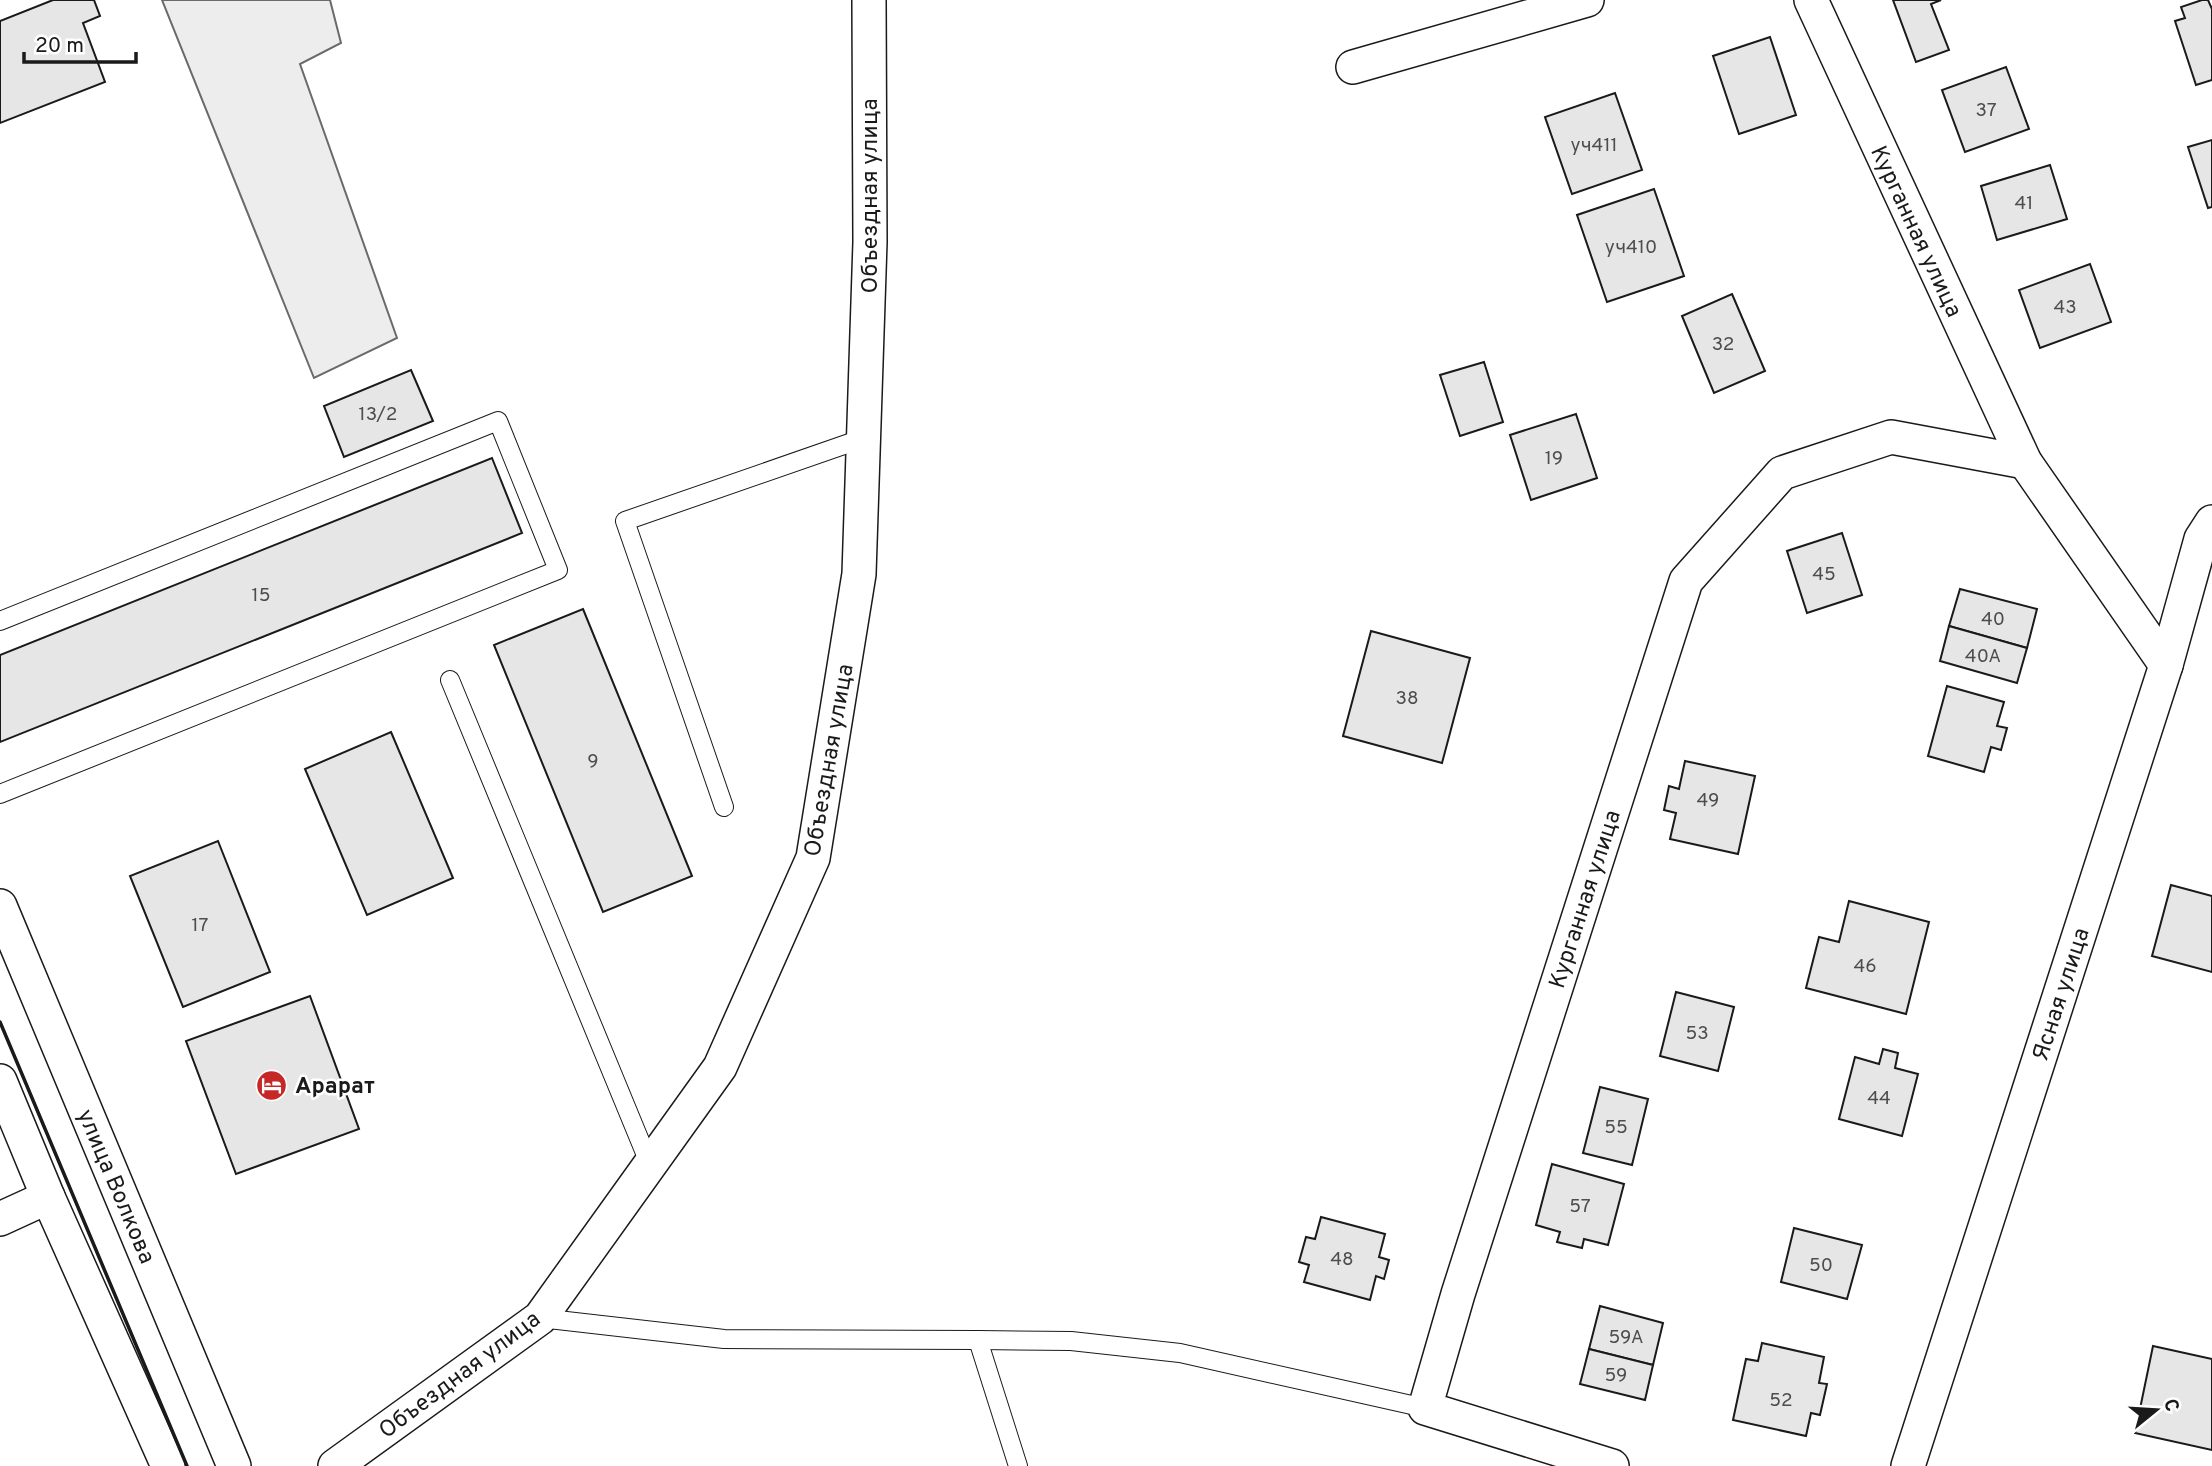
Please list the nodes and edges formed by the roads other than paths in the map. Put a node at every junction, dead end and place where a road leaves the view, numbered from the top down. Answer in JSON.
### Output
{"nodes":[{"id":1,"x":869,"y":0,"type":"edge"},
{"id":2,"x":1587,"y":0,"type":"edge"},
{"id":3,"x":1811,"y":0,"type":"edge"},
{"id":4,"x":1353,"y":67,"type":"dead end"},
{"id":5,"x":864,"y":438,"type":"junction"},
{"id":6,"x":2025,"y":463,"type":"junction"},
{"id":7,"x":2212,"y":522,"type":"edge"},
{"id":8,"x":0,"y":621,"type":"edge"},
{"id":9,"x":2166,"y":665,"type":"junction"},
{"id":10,"x":450,"y":680,"type":"dead end"},
{"id":11,"x":0,"y":794,"type":"edge"},
{"id":12,"x":724,"y":807,"type":"dead end"},
{"id":13,"x":0,"y":906,"type":"edge"},
{"id":14,"x":0,"y":1081,"type":"edge"},
{"id":15,"x":650,"y":1165,"type":"junction"},
{"id":16,"x":48,"y":1197,"type":"junction"},
{"id":17,"x":0,"y":1219,"type":"edge"},
{"id":18,"x":540,"y":1318,"type":"junction"},
{"id":19,"x":978,"y":1340,"type":"junction"},
{"id":20,"x":1425,"y":1408,"type":"junction"},
{"id":21,"x":168,"y":1466,"type":"edge"},
{"id":22,"x":234,"y":1466,"type":"edge"},
{"id":23,"x":335,"y":1466,"type":"edge"},
{"id":24,"x":1018,"y":1466,"type":"edge"},
{"id":25,"x":1612,"y":1466,"type":"edge"},
{"id":26,"x":1908,"y":1466,"type":"edge"}],
"edges":[{"from":1,"to":5,"type":"street","name":"Объездная улица"},
{"from":2,"to":4,"type":"street"},
{"from":3,"to":6,"type":"street","name":"Курганная улица"},
{"from":5,"to":12,"type":"lane"},
{"from":5,"to":15,"type":"street","name":"Объездная улица"},
{"from":6,"to":9,"type":"street","name":"Курганная улица"},
{"from":6,"to":20,"type":"street","name":"Курганная улица"},
{"from":7,"to":9,"type":"street","name":"Ясная улица"},
{"from":8,"to":11,"type":"lane"},
{"from":9,"to":26,"type":"street","name":"Ясная улица"},
{"from":10,"to":15,"type":"lane"},
{"from":13,"to":22,"type":"street","name":"улица Волкова"},
{"from":14,"to":16,"type":"street"},
{"from":15,"to":18,"type":"street","name":"Объездная улица"},
{"from":16,"to":17,"type":"street"},
{"from":16,"to":21,"type":"street"},
{"from":18,"to":19,"type":"lane"},
{"from":18,"to":23,"type":"street","name":"Объездная улица"},
{"from":19,"to":20,"type":"lane"},
{"from":19,"to":24,"type":"lane"},
{"from":20,"to":25,"type":"street"}]}
